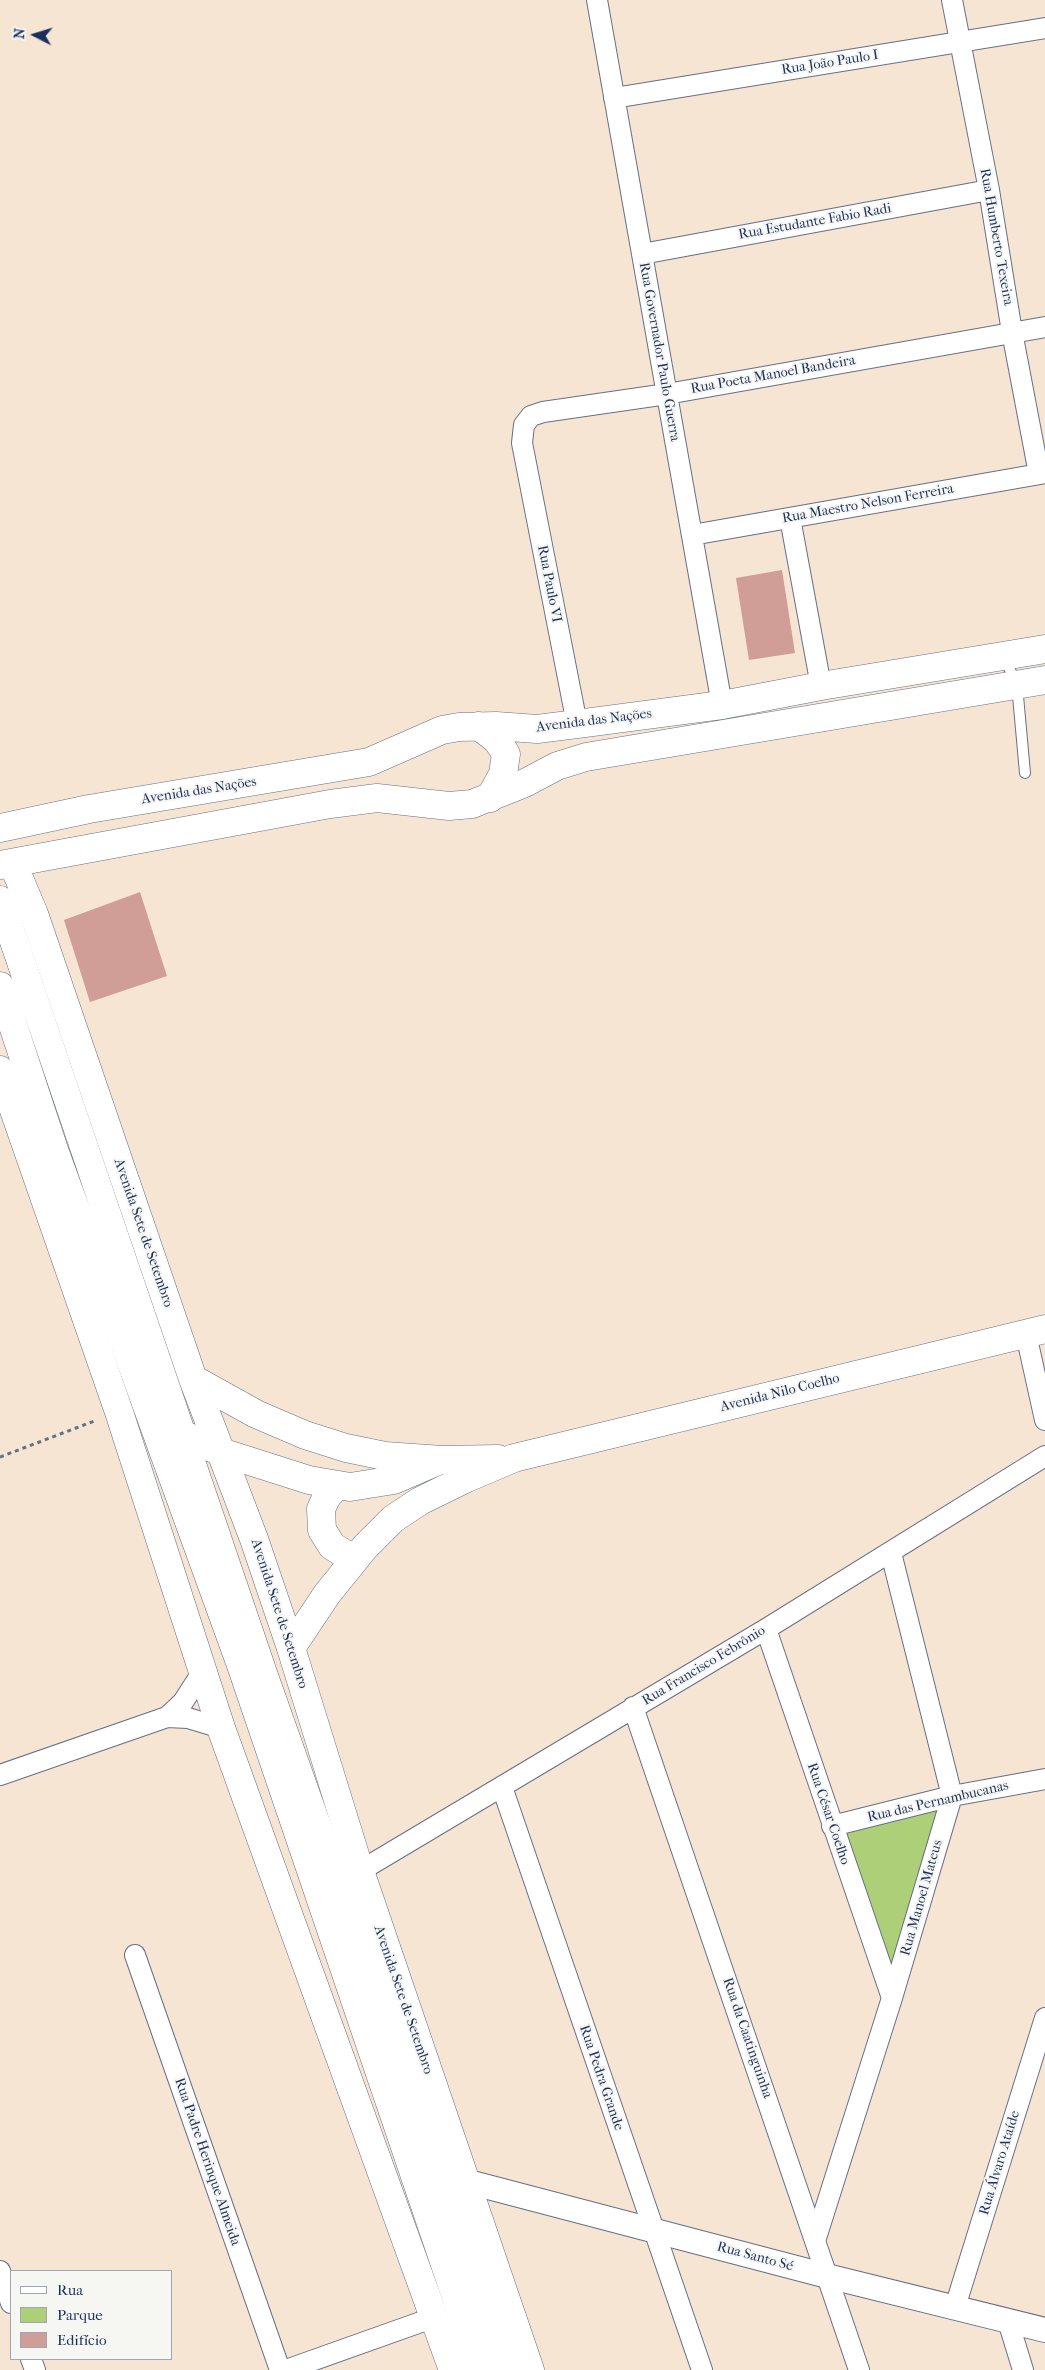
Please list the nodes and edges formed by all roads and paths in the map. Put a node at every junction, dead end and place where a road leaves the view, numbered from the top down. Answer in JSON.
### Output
{"nodes":[{"id":1,"x":597,"y":0,"type":"edge"},
{"id":2,"x":952,"y":0,"type":"edge"},
{"id":3,"x":1045,"y":28,"type":"edge"},
{"id":4,"x":960,"y":41,"type":"junction"},
{"id":5,"x":614,"y":98,"type":"junction"},
{"id":6,"x":989,"y":190,"type":"junction"},
{"id":7,"x":642,"y":254,"type":"junction"},
{"id":8,"x":1045,"y":327,"type":"edge"},
{"id":9,"x":1012,"y":332,"type":"junction"},
{"id":10,"x":667,"y":394,"type":"junction"},
{"id":11,"x":522,"y":443,"type":"joint"},
{"id":12,"x":1042,"y":474,"type":"edge"},
{"id":13,"x":790,"y":518,"type":"junction"},
{"id":14,"x":692,"y":534,"type":"junction"},
{"id":15,"x":1045,"y":649,"type":"edge"},
{"id":16,"x":1004,"y":656,"type":"junction"},
{"id":17,"x":1045,"y":680,"type":"edge"},
{"id":18,"x":1017,"y":685,"type":"junction"},
{"id":19,"x":820,"y":686,"type":"junction"},
{"id":20,"x":722,"y":705,"type":"junction"},
{"id":21,"x":577,"y":724,"type":"junction"},
{"id":22,"x":480,"y":726,"type":"junction"},
{"id":23,"x":1026,"y":773,"type":"dead end"},
{"id":24,"x":490,"y":798,"type":"junction"},
{"id":25,"x":0,"y":827,"type":"edge"},
{"id":26,"x":51,"y":857,"type":"junction"},
{"id":27,"x":7,"y":864,"type":"edge"},
{"id":28,"x":0,"y":900,"type":"edge"},
{"id":29,"x":34,"y":914,"type":"junction"},
{"id":30,"x":0,"y":986,"type":"edge"},
{"id":31,"x":0,"y":1070,"type":"edge"},
{"id":32,"x":1036,"y":1332,"type":"edge"},
{"id":33,"x":193,"y":1379,"type":"junction"},
{"id":34,"x":119,"y":1412,"type":"junction"},
{"id":35,"x":1045,"y":1420,"type":"edge"},
{"id":36,"x":182,"y":1434,"type":"junction"},
{"id":37,"x":221,"y":1452,"type":"junction"},
{"id":38,"x":1045,"y":1456,"type":"edge"},
{"id":39,"x":0,"y":1457,"type":"edge"},
{"id":40,"x":514,"y":1458,"type":"junction"},
{"id":41,"x":442,"y":1460,"type":"junction"},
{"id":42,"x":337,"y":1485,"type":"junction"},
{"id":43,"x":891,"y":1553,"type":"junction"},
{"id":44,"x":357,"y":1557,"type":"junction"},
{"id":45,"x":766,"y":1629,"type":"junction"},
{"id":46,"x":291,"y":1648,"type":"junction"},
{"id":47,"x":249,"y":1659,"type":"junction"},
{"id":48,"x":203,"y":1672,"type":"junction"},
{"id":49,"x":634,"y":1708,"type":"junction"},
{"id":50,"x":167,"y":1718,"type":"junction"},
{"id":51,"x":221,"y":1728,"type":"junction"},
{"id":52,"x":0,"y":1775,"type":"edge"},
{"id":53,"x":1045,"y":1779,"type":"edge"},
{"id":54,"x":502,"y":1787,"type":"junction"},
{"id":55,"x":952,"y":1796,"type":"junction"},
{"id":56,"x":832,"y":1826,"type":"junction"},
{"id":57,"x":360,"y":1871,"type":"junction"},
{"id":58,"x":135,"y":1955,"type":"dead end"},
{"id":59,"x":368,"y":1970,"type":"junction"},
{"id":60,"x":892,"y":1998,"type":"junction"},
{"id":61,"x":1045,"y":2018,"type":"edge"},
{"id":62,"x":417,"y":2039,"type":"junction"},
{"id":63,"x":465,"y":2181,"type":"junction"},
{"id":64,"x":653,"y":2230,"type":"junction"},
{"id":65,"x":816,"y":2238,"type":"junction"},
{"id":66,"x":0,"y":2271,"type":"edge"},
{"id":67,"x":827,"y":2276,"type":"junction"},
{"id":68,"x":10,"y":2300,"type":"edge"},
{"id":69,"x":955,"y":2307,"type":"junction"},
{"id":70,"x":435,"y":2317,"type":"junction"},
{"id":71,"x":1008,"y":2321,"type":"junction"},
{"id":72,"x":1045,"y":2330,"type":"edge"},
{"id":73,"x":280,"y":2370,"type":"edge"},
{"id":74,"x":286,"y":2370,"type":"edge"},
{"id":75,"x":453,"y":2370,"type":"edge"},
{"id":76,"x":481,"y":2370,"type":"edge"},
{"id":77,"x":502,"y":2370,"type":"edge"},
{"id":78,"x":530,"y":2370,"type":"edge"},
{"id":79,"x":702,"y":2370,"type":"edge"},
{"id":80,"x":859,"y":2370,"type":"edge"},
{"id":81,"x":1023,"y":2370,"type":"edge"}],
"edges":[{"from":1,"to":5,"type":"street","name":"Rua Governador Paulo Guerra"},
{"from":2,"to":4,"type":"street","name":"Rua Humberto Texeira"},
{"from":3,"to":4,"type":"street","name":"Rua João Paulo I"},
{"from":4,"to":5,"type":"street","name":"Rua João Paulo I"},
{"from":4,"to":6,"type":"street","name":"Rua Humberto Texeira"},
{"from":5,"to":7,"type":"street","name":"Rua Governador Paulo Guerra"},
{"from":6,"to":7,"type":"street","name":"Rua Estudante Fabio Radi"},
{"from":6,"to":9,"type":"street","name":"Rua Humberto Texeira"},
{"from":7,"to":10,"type":"street","name":"Rua Governador Paulo Guerra"},
{"from":8,"to":9,"type":"street","name":"Rua Poeta Manoel Bandeira"},
{"from":9,"to":10,"type":"street","name":"Rua Poeta Manoel Bandeira"},
{"from":9,"to":12,"type":"street","name":"Rua Humberto Texeira"},
{"from":10,"to":11,"type":"street","name":"Rua Poeta Manoel Bandeira"},
{"from":10,"to":14,"type":"street","name":"Rua Governador Paulo Guerra"},
{"from":11,"to":21,"type":"street","name":"Rua Paulo VI"},
{"from":12,"to":13,"type":"street","name":"Rua Maestro Nelson Ferreira"},
{"from":13,"to":14,"type":"street","name":"Rua Maestro Nelson Ferreira"},
{"from":13,"to":19,"type":"street"},
{"from":14,"to":20,"type":"street","name":"Rua Governador Paulo Guerra"},
{"from":15,"to":16,"type":"main road","name":"Avenida das Nações"},
{"from":16,"to":18,"type":"lane"},
{"from":16,"to":19,"type":"main road","name":"Avenida das Nações"},
{"from":17,"to":18,"type":"main road"},
{"from":18,"to":23,"type":"lane"},
{"from":18,"to":24,"type":"main road"},
{"from":19,"to":20,"type":"main road","name":"Avenida das Nações"},
{"from":20,"to":21,"type":"main road","name":"Avenida das Nações"},
{"from":21,"to":22,"type":"main road","name":"Avenida das Nações"},
{"from":22,"to":24,"type":"main road"},
{"from":22,"to":25,"type":"main road","name":"Avenida das Nações"},
{"from":24,"to":26,"type":"main road"},
{"from":26,"to":27,"type":"main road"},
{"from":26,"to":29,"type":"main road"},
{"from":27,"to":29,"type":"main road","name":"Avenida Sete de Setembro"},
{"from":28,"to":36,"type":"main road","name":"Avenida Sete de Setembro"},
{"from":29,"to":33,"type":"main road","name":"Avenida Sete de Setembro"},
{"from":30,"to":47,"type":"main road","name":"Avenida Sete de Setembro"},
{"from":31,"to":34,"type":"main road"},
{"from":32,"to":35,"type":"street"},
{"from":32,"to":40,"type":"main road","name":"Avenida Nilo Coelho"},
{"from":33,"to":37,"type":"main road","name":"Avenida Sete de Setembro"},
{"from":33,"to":41,"type":"main road"},
{"from":34,"to":39,"type":"path"},
{"from":34,"to":48,"type":"main road"},
{"from":36,"to":37,"type":"main road"},
{"from":36,"to":47,"type":"main road","name":"Avenida Sete de Setembro"},
{"from":37,"to":42,"type":"main road"},
{"from":37,"to":46,"type":"main road","name":"Avenida Sete de Setembro"},
{"from":38,"to":43,"type":"street","name":"Rua Francisco Febrônio"},
{"from":40,"to":41,"type":"main road"},
{"from":40,"to":44,"type":"main road"},
{"from":41,"to":42,"type":"main road"},
{"from":42,"to":44,"type":"main road"},
{"from":43,"to":45,"type":"street","name":"Rua Francisco Febrônio"},
{"from":43,"to":55,"type":"street"},
{"from":44,"to":46,"type":"main road"},
{"from":45,"to":49,"type":"street","name":"Rua Francisco Febrônio"},
{"from":45,"to":56,"type":"street","name":"Rua César Coelho"},
{"from":46,"to":57,"type":"main road","name":"Avenida Sete de Setembro"},
{"from":47,"to":59,"type":"main road","name":"Avenida Sete de Setembro"},
{"from":47,"to":76,"type":"main road","name":"Avenida Sete de Setembro"},
{"from":48,"to":50,"type":"street"},
{"from":48,"to":51,"type":"main road"},
{"from":49,"to":54,"type":"street","name":"Rua Francisco Febrônio"},
{"from":49,"to":65,"type":"street","name":"Rua da Caatinguinha"},
{"from":50,"to":51,"type":"street"},
{"from":50,"to":52,"type":"street"},
{"from":51,"to":70,"type":"main road"},
{"from":53,"to":55,"type":"street","name":"Rua das Pernambucanas"},
{"from":54,"to":57,"type":"street","name":"Rua Francisco Febrônio"},
{"from":54,"to":64,"type":"street","name":"Rua Pedra Grande"},
{"from":55,"to":56,"type":"street","name":"Rua das Pernambucanas"},
{"from":55,"to":60,"type":"street","name":"Rua Manoel Mateus"},
{"from":56,"to":60,"type":"street","name":"Rua César Coelho"},
{"from":57,"to":62,"type":"main road","name":"Avenida Sete de Setembro"},
{"from":58,"to":73,"type":"street","name":"Rua Padre Herinque Almeida"},
{"from":59,"to":62,"type":"main road"},
{"from":59,"to":77,"type":"main road","name":"Avenida Sete de Setembro"},
{"from":60,"to":65,"type":"street","name":"Rua Manoel Mateus"},
{"from":61,"to":69,"type":"street","name":"Rua Álvaro Ataíde"},
{"from":62,"to":63,"type":"main road","name":"Avenida Sete de Setembro"},
{"from":63,"to":64,"type":"street","name":"Rua Santo Sé"},
{"from":63,"to":78,"type":"main road","name":"Avenida Sete de Setembro"},
{"from":64,"to":67,"type":"street","name":"Rua Santo Sé"},
{"from":64,"to":79,"type":"street","name":"Rua Pedra Grande"},
{"from":65,"to":67,"type":"street","name":"Rua da Caatinguinha"},
{"from":66,"to":68,"type":"street"},
{"from":67,"to":69,"type":"street","name":"Rua Santo Sé"},
{"from":67,"to":80,"type":"street","name":"Rua da Caatinguinha"},
{"from":69,"to":71,"type":"street","name":"Rua Santo Sé"},
{"from":70,"to":74,"type":"street"},
{"from":70,"to":75,"type":"main road"},
{"from":71,"to":72,"type":"street","name":"Rua Santo Sé"},
{"from":71,"to":81,"type":"street"}]}
